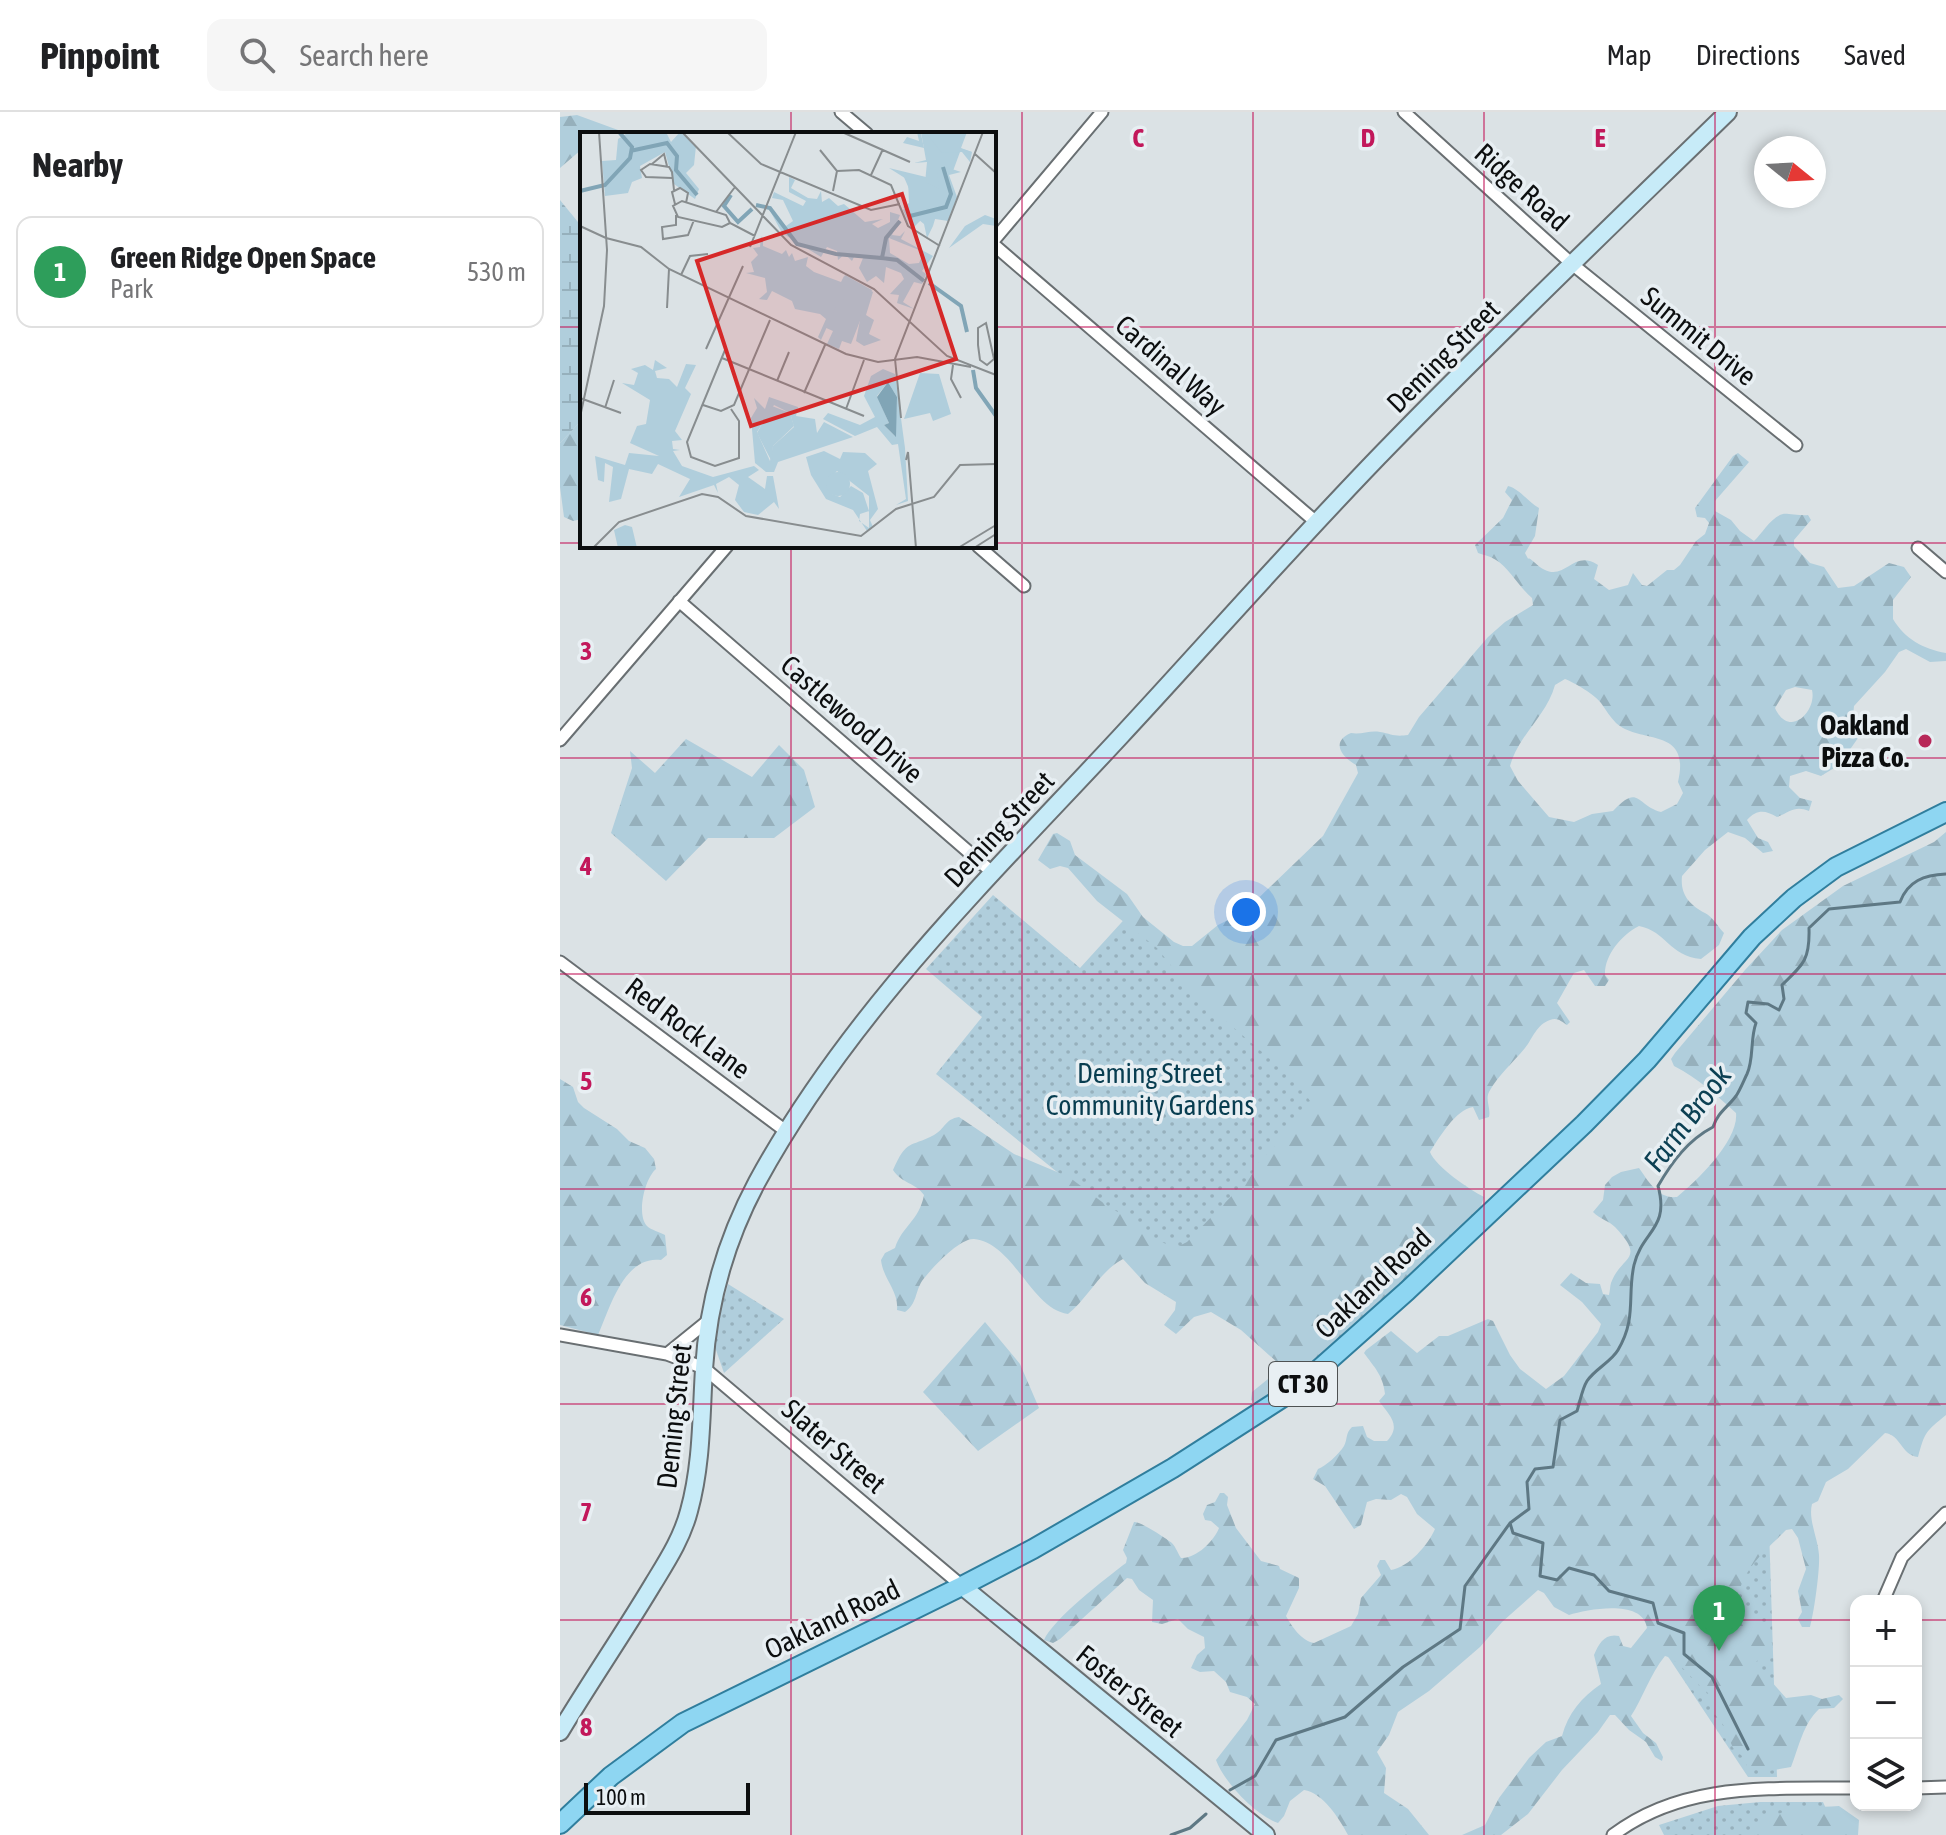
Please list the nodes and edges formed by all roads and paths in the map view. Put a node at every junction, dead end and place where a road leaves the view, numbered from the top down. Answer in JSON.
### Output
{"nodes":[{"id":1,"x":841,"y":112,"type":"edge"},
{"id":2,"x":1102,"y":112,"type":"edge"},
{"id":3,"x":1404,"y":112,"type":"edge"},
{"id":4,"x":1728,"y":112,"type":"edge"},
{"id":5,"x":865,"y":132,"type":"edge"},
{"id":6,"x":996,"y":240,"type":"edge"},
{"id":7,"x":996,"y":244,"type":"edge"},
{"id":8,"x":1572,"y":264,"type":"junction"},
{"id":9,"x":1796,"y":445,"type":"dead end"},
{"id":10,"x":1316,"y":522,"type":"junction"},
{"id":11,"x":725,"y":548,"type":"edge"},
{"id":12,"x":980,"y":548,"type":"edge"},
{"id":13,"x":1918,"y":548,"type":"dead end"},
{"id":14,"x":1946,"y":572,"type":"edge"},
{"id":15,"x":1024,"y":586,"type":"dead end"},
{"id":16,"x":679,"y":601,"type":"junction"},
{"id":17,"x":560,"y":740,"type":"edge"},
{"id":18,"x":1946,"y":812,"type":"edge"},
{"id":19,"x":993,"y":873,"type":"junction"},
{"id":20,"x":560,"y":962,"type":"edge"},
{"id":21,"x":787,"y":1132,"type":"junction"},
{"id":22,"x":710,"y":1320,"type":"junction"},
{"id":23,"x":560,"y":1335,"type":"edge"},
{"id":24,"x":667,"y":1354,"type":"junction"},
{"id":25,"x":704,"y":1368,"type":"junction"},
{"id":26,"x":1946,"y":1513,"type":"edge"},
{"id":27,"x":962,"y":1586,"type":"junction"},
{"id":28,"x":1886,"y":1595,"type":"edge"},
{"id":29,"x":560,"y":1732,"type":"edge"},
{"id":30,"x":1946,"y":1787,"type":"edge"},
{"id":31,"x":1850,"y":1788,"type":"edge"},
{"id":32,"x":1922,"y":1788,"type":"edge"},
{"id":33,"x":560,"y":1824,"type":"edge"},
{"id":34,"x":1266,"y":1835,"type":"edge"},
{"id":35,"x":1613,"y":1835,"type":"edge"}],
"edges":[{"from":1,"to":5,"type":"street"},
{"from":2,"to":6,"type":"street"},
{"from":3,"to":8,"type":"street","name":"Ridge Road"},
{"from":4,"to":8,"type":"street","name":"Deming Street"},
{"from":7,"to":10,"type":"street","name":"Cardinal Way"},
{"from":8,"to":9,"type":"street","name":"Summit Drive"},
{"from":8,"to":10,"type":"street","name":"Deming Street"},
{"from":10,"to":19,"type":"street","name":"Deming Street"},
{"from":11,"to":16,"type":"street"},
{"from":12,"to":15,"type":"street"},
{"from":13,"to":14,"type":"street"},
{"from":16,"to":17,"type":"street"},
{"from":16,"to":19,"type":"street","name":"Castlewood Drive"},
{"from":18,"to":27,"type":"main road","name":"Oakland Road","number":"CT 30"},
{"from":19,"to":21,"type":"street","name":"Deming Street"},
{"from":20,"to":21,"type":"street","name":"Red Rock Lane"},
{"from":21,"to":22,"type":"street","name":"Deming Street"},
{"from":22,"to":24,"type":"street"},
{"from":22,"to":25,"type":"street","name":"Deming Street"},
{"from":23,"to":24,"type":"street","name":"Slater Street"},
{"from":24,"to":25,"type":"street","name":"Slater Street"},
{"from":25,"to":27,"type":"street","name":"Slater Street"},
{"from":25,"to":29,"type":"street","name":"Deming Street"},
{"from":26,"to":28,"type":"street"},
{"from":27,"to":33,"type":"main road","name":"Oakland Road","number":"CT 30"},
{"from":27,"to":34,"type":"street","name":"Foster Street"},
{"from":30,"to":32,"type":"street"},
{"from":31,"to":35,"type":"street"}]}
